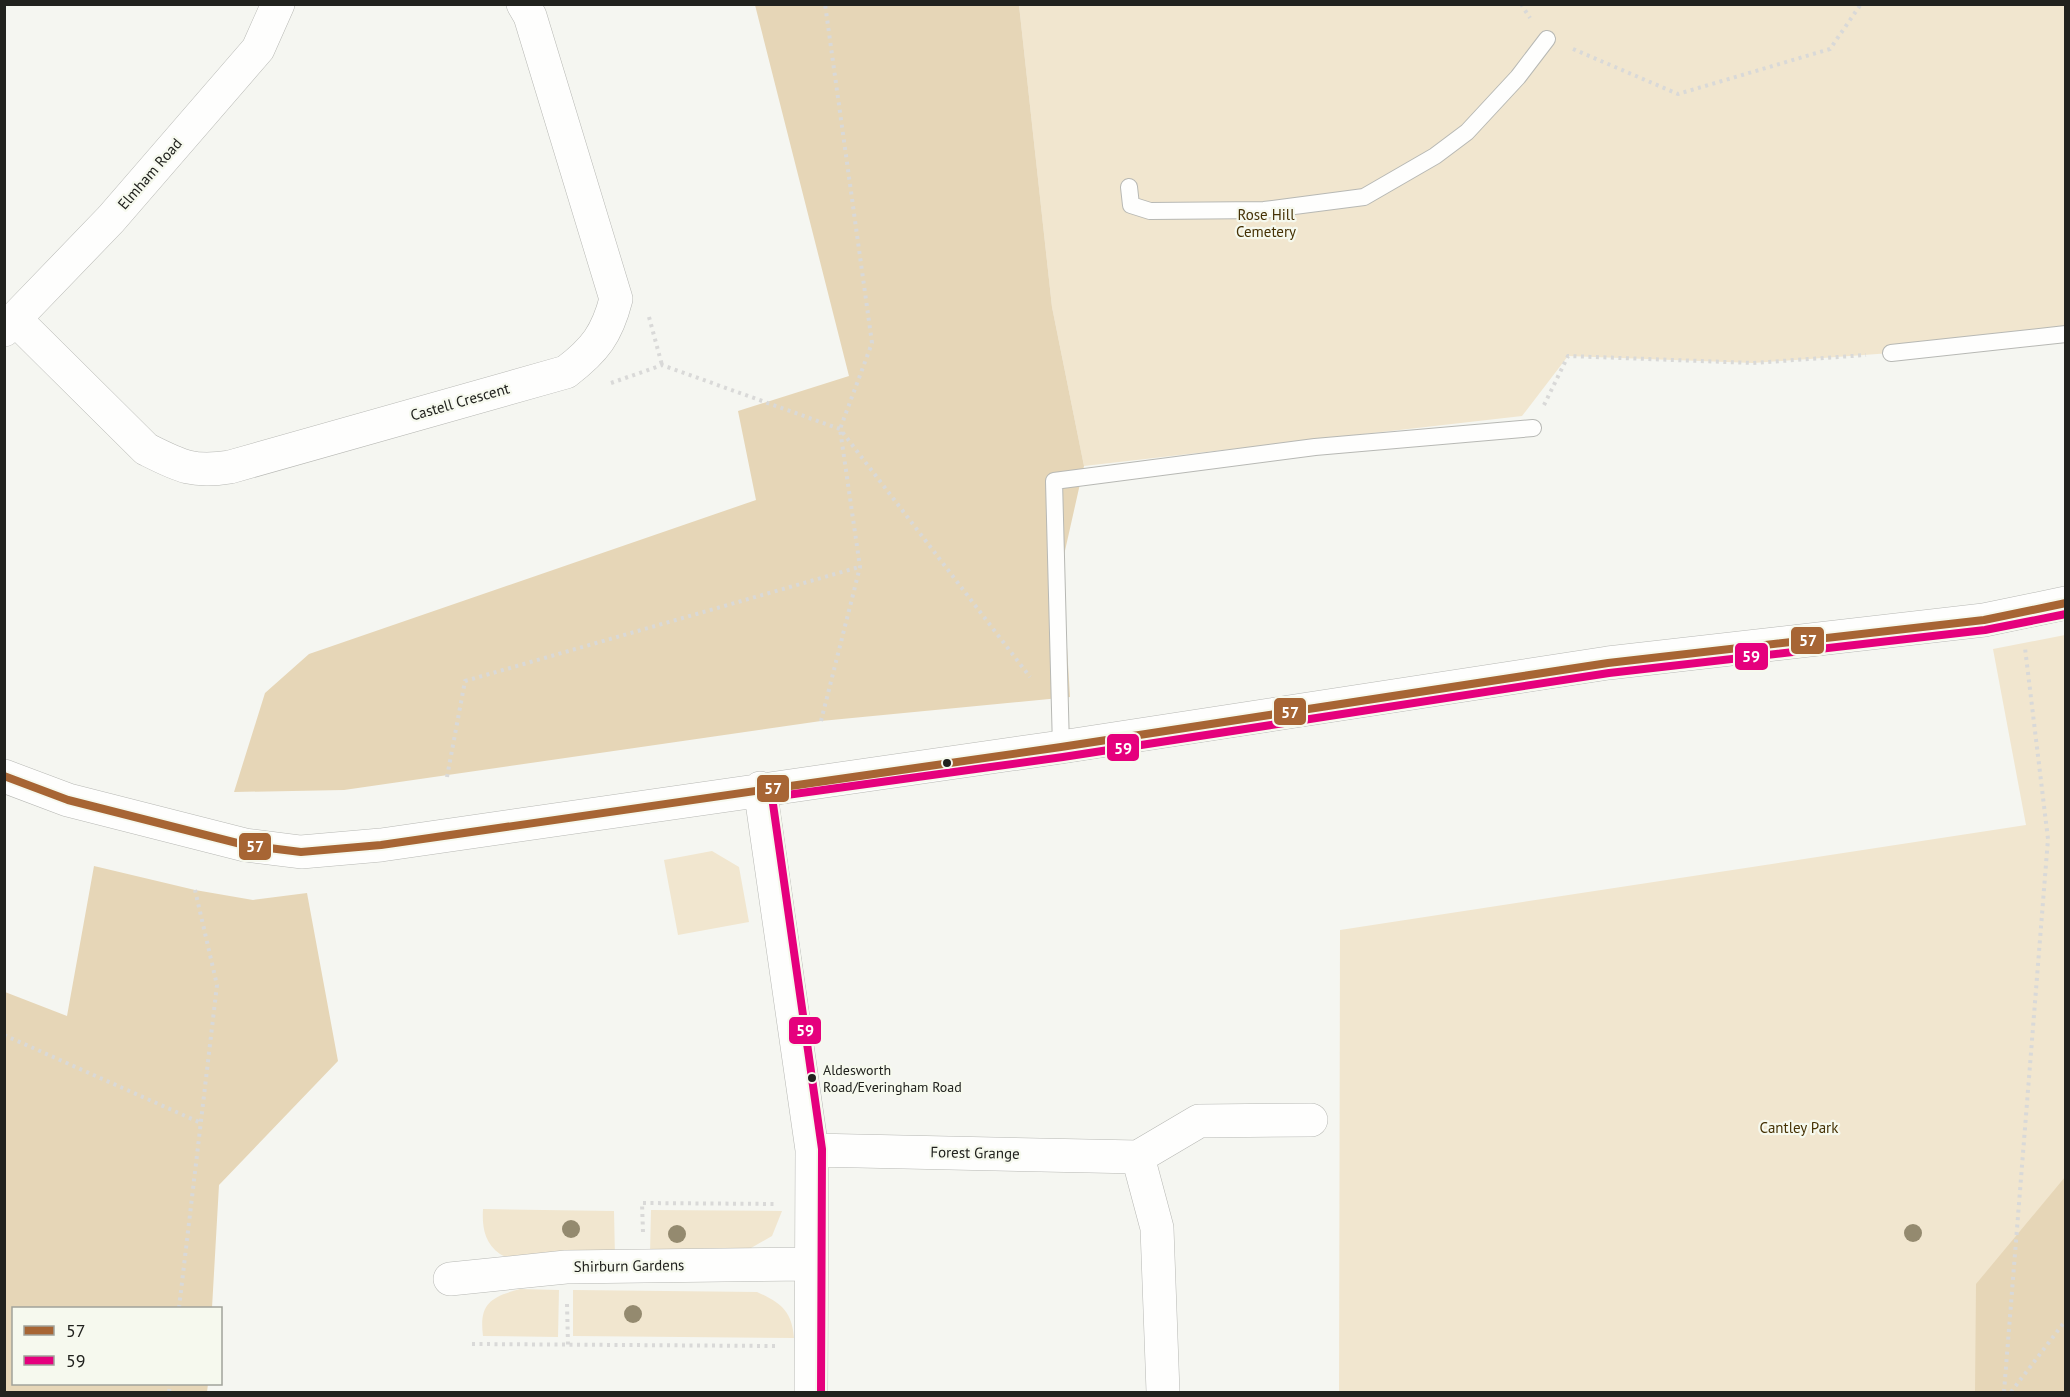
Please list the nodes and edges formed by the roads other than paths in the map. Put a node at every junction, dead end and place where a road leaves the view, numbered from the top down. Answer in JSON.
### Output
{"nodes":[{"id":1,"x":278,"y":4,"type":"edge"},
{"id":2,"x":523,"y":4,"type":"edge"},
{"id":3,"x":1547,"y":39,"type":"road end"},
{"id":4,"x":1129,"y":187,"type":"dead end"},
{"id":5,"x":10,"y":325,"type":"edge"},
{"id":6,"x":2066,"y":334,"type":"edge"},
{"id":7,"x":1891,"y":353,"type":"road end"},
{"id":8,"x":1533,"y":428,"type":"road end"},
{"id":9,"x":2066,"y":603,"type":"edge"},
{"id":10,"x":1060,"y":731,"type":"junction"},
{"id":11,"x":4,"y":776,"type":"edge"},
{"id":12,"x":760,"y":788,"type":"junction"},
{"id":13,"x":1311,"y":1120,"type":"dead end"},
{"id":14,"x":812,"y":1150,"type":"junction"},
{"id":15,"x":1138,"y":1157,"type":"junction"},
{"id":16,"x":809,"y":1264,"type":"junction"},
{"id":17,"x":450,"y":1279,"type":"dead end"},
{"id":18,"x":810,"y":1392,"type":"edge"},
{"id":19,"x":1163,"y":1392,"type":"edge"}],
"edges":[{"from":1,"to":5,"type":"street","name":"Elmham Road"},
{"from":2,"to":5,"type":"street","name":"Castell Crescent"},
{"from":3,"to":4,"type":"lane"},
{"from":6,"to":7,"type":"lane"},
{"from":8,"to":10,"type":"lane"},
{"from":9,"to":10,"type":"street"},
{"from":10,"to":12,"type":"street"},
{"from":11,"to":12,"type":"street"},
{"from":12,"to":14,"type":"street"},
{"from":13,"to":15,"type":"street"},
{"from":14,"to":15,"type":"street","name":"Forest Grange"},
{"from":14,"to":16,"type":"street"},
{"from":15,"to":19,"type":"street"},
{"from":16,"to":17,"type":"street","name":"Shirburn Gardens"},
{"from":16,"to":18,"type":"street"}]}
